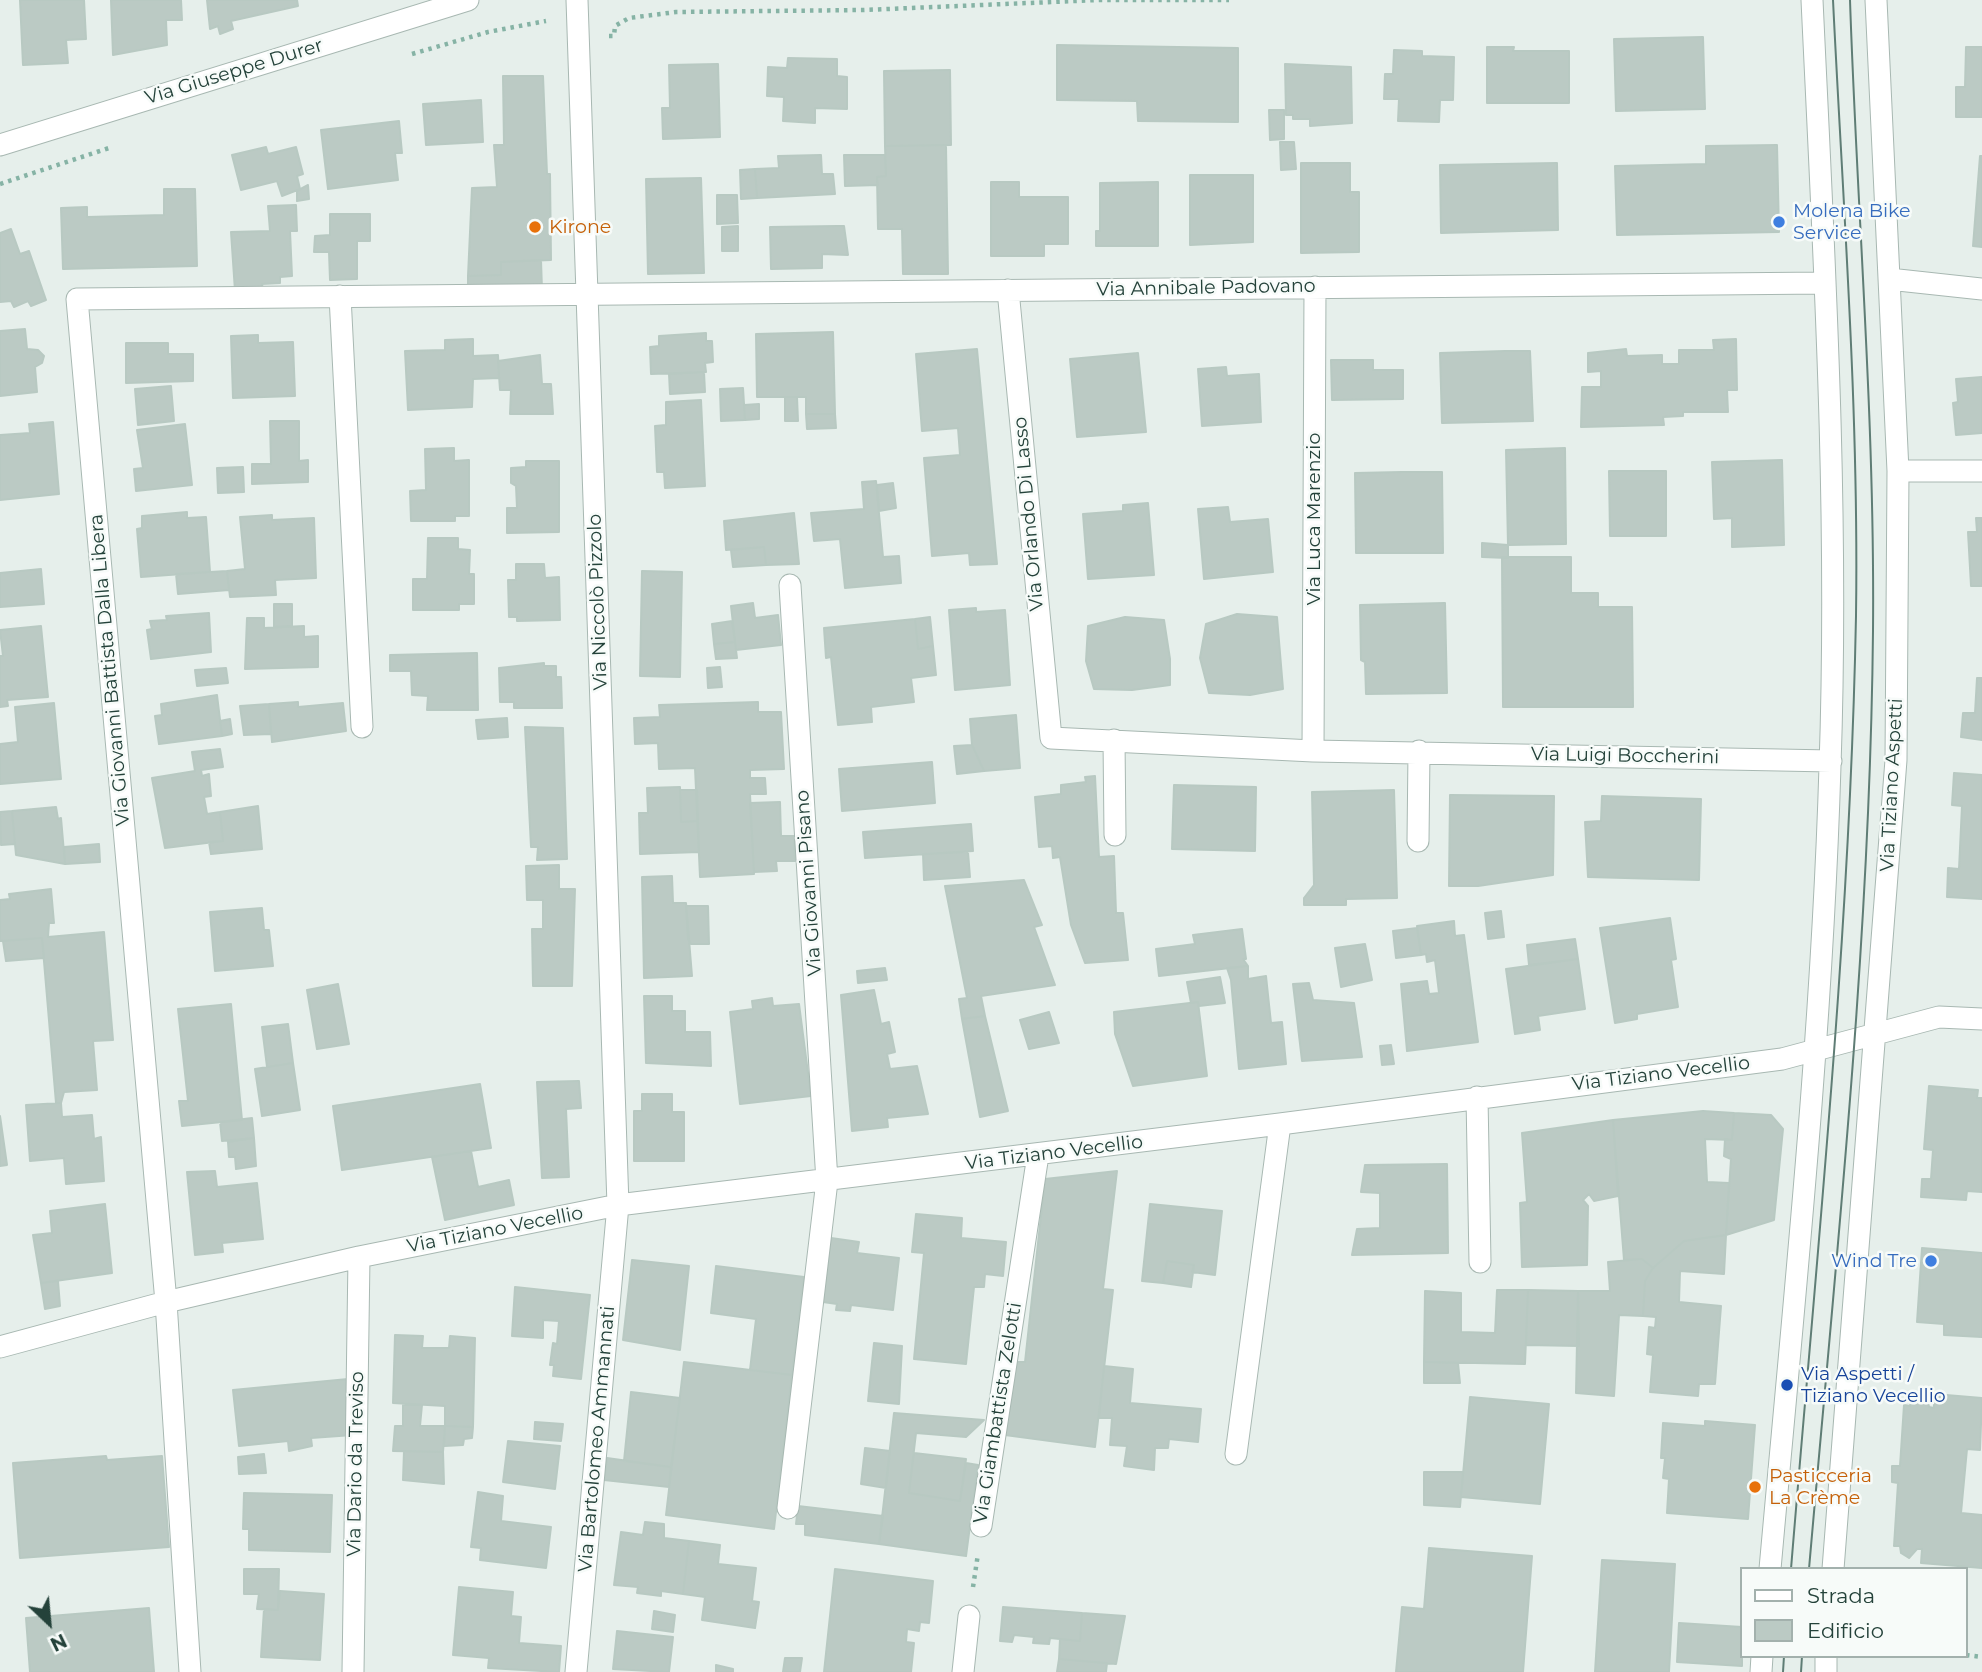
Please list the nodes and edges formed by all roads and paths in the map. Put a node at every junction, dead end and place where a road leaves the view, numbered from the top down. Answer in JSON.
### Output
{"nodes":[{"id":1,"x":468,"y":0,"type":"edge"},
{"id":2,"x":577,"y":0,"type":"edge"},
{"id":3,"x":1185,"y":0,"type":"edge"},
{"id":4,"x":1229,"y":0,"type":"edge"},
{"id":5,"x":1812,"y":0,"type":"edge"},
{"id":6,"x":1876,"y":0,"type":"edge"},
{"id":7,"x":546,"y":20,"type":"dead end"},
{"id":8,"x":614,"y":36,"type":"dead end"},
{"id":9,"x":410,"y":55,"type":"dead end"},
{"id":10,"x":125,"y":143,"type":"dead end"},
{"id":11,"x":0,"y":145,"type":"edge"},
{"id":12,"x":0,"y":184,"type":"edge"},
{"id":13,"x":1889,"y":279,"type":"junction"},
{"id":14,"x":1824,"y":283,"type":"junction"},
{"id":15,"x":1315,"y":287,"type":"junction"},
{"id":16,"x":1982,"y":289,"type":"edge"},
{"id":17,"x":1008,"y":290,"type":"junction"},
{"id":18,"x":588,"y":292,"type":"junction"},
{"id":19,"x":340,"y":296,"type":"junction"},
{"id":20,"x":1898,"y":471,"type":"junction"},
{"id":21,"x":1982,"y":471,"type":"edge"},
{"id":22,"x":790,"y":585,"type":"dead end"},
{"id":23,"x":362,"y":727,"type":"dead end"},
{"id":24,"x":1051,"y":738,"type":"joint"},
{"id":25,"x":1114,"y":740,"type":"junction"},
{"id":26,"x":1313,"y":751,"type":"junction"},
{"id":27,"x":1419,"y":751,"type":"junction"},
{"id":28,"x":1831,"y":761,"type":"junction"},
{"id":29,"x":1115,"y":835,"type":"dead end"},
{"id":30,"x":1418,"y":841,"type":"dead end"},
{"id":31,"x":1982,"y":1019,"type":"edge"},
{"id":32,"x":1876,"y":1034,"type":"junction"},
{"id":33,"x":1816,"y":1049,"type":"junction"},
{"id":34,"x":1477,"y":1097,"type":"junction"},
{"id":35,"x":1280,"y":1125,"type":"junction"},
{"id":36,"x":1038,"y":1155,"type":"junction"},
{"id":37,"x":827,"y":1181,"type":"junction"},
{"id":38,"x":618,"y":1205,"type":"junction"},
{"id":39,"x":359,"y":1257,"type":"junction"},
{"id":40,"x":1480,"y":1262,"type":"dead end"},
{"id":41,"x":166,"y":1302,"type":"junction"},
{"id":42,"x":0,"y":1348,"type":"edge"},
{"id":43,"x":1236,"y":1454,"type":"dead end"},
{"id":44,"x":788,"y":1508,"type":"dead end"},
{"id":45,"x":981,"y":1525,"type":"joint"},
{"id":46,"x":1770,"y":1567,"type":"edge"},
{"id":47,"x":1833,"y":1567,"type":"edge"},
{"id":48,"x":969,"y":1616,"type":"joint"},
{"id":49,"x":190,"y":1672,"type":"edge"},
{"id":50,"x":353,"y":1672,"type":"edge"},
{"id":51,"x":576,"y":1672,"type":"edge"},
{"id":52,"x":963,"y":1672,"type":"edge"}],
"edges":[{"from":1,"to":11,"type":"street","name":"Via Giuseppe Durer"},
{"from":2,"to":18,"type":"street","name":"Via Niccolò Pizzolo"},
{"from":3,"to":4,"type":"path"},
{"from":3,"to":8,"type":"path"},
{"from":5,"to":14,"type":"street"},
{"from":6,"to":13,"type":"street","name":"Via Tiziano Aspetti"},
{"from":7,"to":9,"type":"path"},
{"from":10,"to":12,"type":"path"},
{"from":13,"to":16,"type":"street"},
{"from":13,"to":20,"type":"street","name":"Via Tiziano Aspetti"},
{"from":14,"to":15,"type":"street","name":"Via Annibale Padovano"},
{"from":14,"to":28,"type":"street"},
{"from":15,"to":17,"type":"street","name":"Via Annibale Padovano"},
{"from":15,"to":26,"type":"street","name":"Via Luca Marenzio"},
{"from":17,"to":18,"type":"street","name":"Via Annibale Padovano"},
{"from":17,"to":24,"type":"street","name":"Via Orlando Di Lasso"},
{"from":18,"to":19,"type":"street","name":"Via Giovanni Battista Dalla Libera"},
{"from":18,"to":38,"type":"street","name":"Via Niccolò Pizzolo"},
{"from":19,"to":23,"type":"street"},
{"from":19,"to":41,"type":"street","name":"Via Giovanni Battista Dalla Libera"},
{"from":20,"to":21,"type":"street"},
{"from":20,"to":32,"type":"street","name":"Via Tiziano Aspetti"},
{"from":22,"to":37,"type":"street","name":"Via Giovanni Pisano"},
{"from":24,"to":25,"type":"street","name":"Via Luigi Boccherini"},
{"from":25,"to":26,"type":"street","name":"Via Luigi Boccherini"},
{"from":25,"to":29,"type":"street"},
{"from":26,"to":27,"type":"street","name":"Via Luigi Boccherini"},
{"from":27,"to":28,"type":"street","name":"Via Luigi Boccherini"},
{"from":27,"to":30,"type":"street"},
{"from":28,"to":33,"type":"street"},
{"from":31,"to":32,"type":"street","name":"Via Tiziano Vecellio"},
{"from":32,"to":33,"type":"street","name":"Via Tiziano Vecellio"},
{"from":32,"to":47,"type":"street","name":"Via Tiziano Aspetti"},
{"from":33,"to":34,"type":"street","name":"Via Tiziano Vecellio"},
{"from":33,"to":46,"type":"street"},
{"from":34,"to":35,"type":"street","name":"Via Tiziano Vecellio"},
{"from":34,"to":40,"type":"street"},
{"from":35,"to":36,"type":"street","name":"Via Tiziano Vecellio"},
{"from":35,"to":43,"type":"street"},
{"from":36,"to":37,"type":"street","name":"Via Tiziano Vecellio"},
{"from":36,"to":45,"type":"street","name":"Via Giambattista Zelotti"},
{"from":37,"to":38,"type":"street","name":"Via Tiziano Vecellio"},
{"from":37,"to":44,"type":"street"},
{"from":38,"to":39,"type":"street","name":"Via Tiziano Vecellio"},
{"from":38,"to":51,"type":"street","name":"Via Bartolomeo Ammannati"},
{"from":39,"to":41,"type":"street","name":"Via Tiziano Vecellio"},
{"from":39,"to":50,"type":"street","name":"Via Dario da Treviso"},
{"from":41,"to":42,"type":"street","name":"Via Tiziano Vecellio"},
{"from":41,"to":49,"type":"street"},
{"from":45,"to":48,"type":"path","name":"Via Giambattista Zelotti"},
{"from":48,"to":52,"type":"street"}]}
